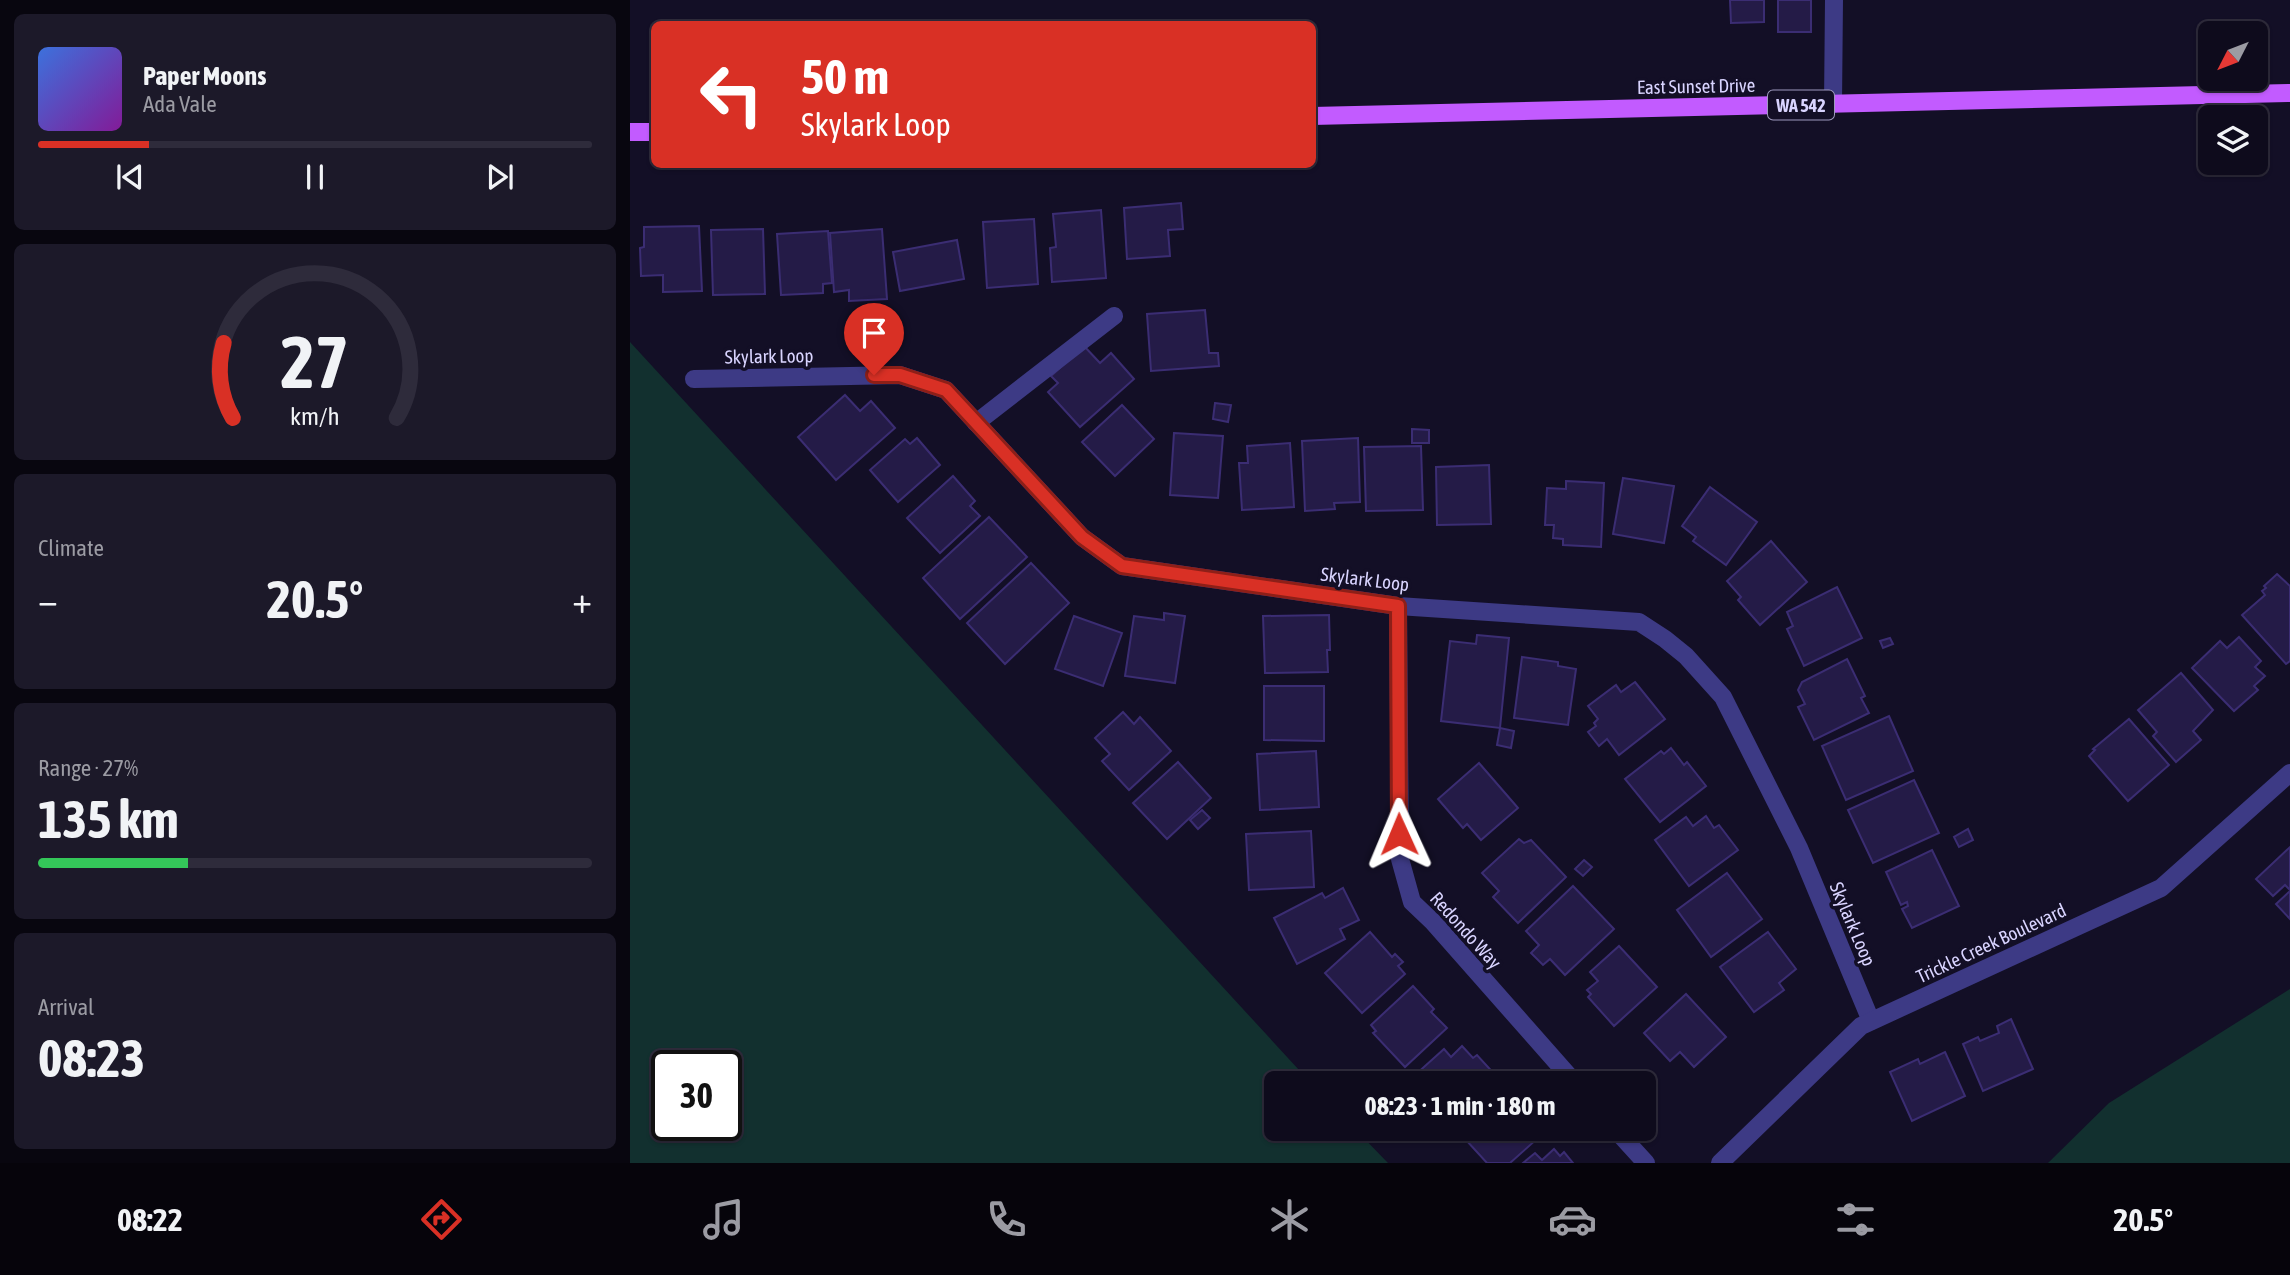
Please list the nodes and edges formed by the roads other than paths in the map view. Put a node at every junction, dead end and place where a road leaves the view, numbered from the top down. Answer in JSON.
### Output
{"nodes":[{"id":1,"x":1834,"y":0,"type":"edge"},
{"id":2,"x":2290,"y":93,"type":"edge"},
{"id":3,"x":1833,"y":104,"type":"junction"},
{"id":4,"x":1316,"y":116,"type":"edge"},
{"id":5,"x":630,"y":132,"type":"edge"},
{"id":6,"x":651,"y":132,"type":"edge"},
{"id":7,"x":1114,"y":316,"type":"dead end"},
{"id":8,"x":694,"y":379,"type":"dead end"},
{"id":9,"x":976,"y":423,"type":"junction"},
{"id":10,"x":1398,"y":606,"type":"junction"},
{"id":11,"x":2290,"y":773,"type":"edge"},
{"id":12,"x":1871,"y":1021,"type":"junction"},
{"id":13,"x":1564,"y":1071,"type":"edge"},
{"id":14,"x":1626,"y":1141,"type":"edge"},
{"id":15,"x":1646,"y":1163,"type":"edge"},
{"id":16,"x":1720,"y":1163,"type":"edge"}],
"edges":[{"from":1,"to":3,"type":"street"},
{"from":2,"to":3,"type":"main road","name":"East Sunset Drive","number":"WA 542"},
{"from":3,"to":4,"type":"main road","name":"East Sunset Drive","number":"WA 542"},
{"from":5,"to":6,"type":"main road"},
{"from":7,"to":9,"type":"street"},
{"from":8,"to":9,"type":"street","name":"Skylark Loop"},
{"from":9,"to":10,"type":"street","name":"Skylark Loop"},
{"from":10,"to":12,"type":"street","name":"Skylark Loop"},
{"from":10,"to":13,"type":"street","name":"Redondo Way"},
{"from":11,"to":12,"type":"street","name":"Trickle Creek Boulevard"},
{"from":12,"to":16,"type":"street","name":"Trickle Creek Boulevard"},
{"from":14,"to":15,"type":"street"}]}
